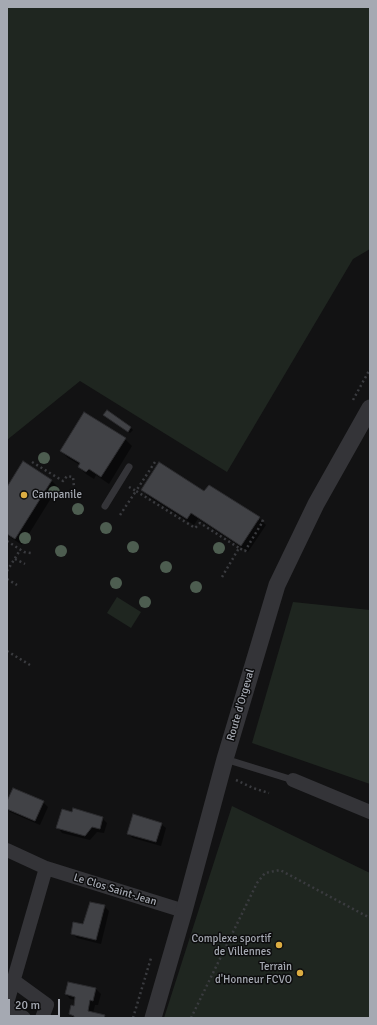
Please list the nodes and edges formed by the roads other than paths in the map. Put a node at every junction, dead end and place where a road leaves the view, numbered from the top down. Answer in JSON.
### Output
{"nodes":[{"id":1,"x":370,"y":408,"type":"edge"},
{"id":2,"x":129,"y":467,"type":"dead end"},
{"id":3,"x":105,"y":506,"type":"dead end"},
{"id":4,"x":225,"y":759,"type":"junction"},
{"id":5,"x":293,"y":780,"type":"joint"},
{"id":6,"x":370,"y":812,"type":"edge"},
{"id":7,"x":7,"y":850,"type":"edge"},
{"id":8,"x":46,"y":868,"type":"junction"},
{"id":9,"x":184,"y":911,"type":"junction"},
{"id":10,"x":14,"y":980,"type":"junction"},
{"id":11,"x":7,"y":1004,"type":"edge"},
{"id":12,"x":24,"y":1018,"type":"edge"},
{"id":13,"x":42,"y":1018,"type":"edge"},
{"id":14,"x":153,"y":1018,"type":"edge"}],
"edges":[{"from":1,"to":4,"type":"street","name":"Route d'Orgeval"},
{"from":2,"to":3,"type":"lane"},
{"from":4,"to":5,"type":"lane"},
{"from":4,"to":9,"type":"street","name":"Route d'Orgeval"},
{"from":5,"to":6,"type":"street"},
{"from":7,"to":8,"type":"street","name":"Le Clos Saint-Jean"},
{"from":8,"to":9,"type":"street","name":"Le Clos Saint-Jean"},
{"from":8,"to":10,"type":"street"},
{"from":9,"to":14,"type":"street","name":"Route d'Orgeval"},
{"from":10,"to":11,"type":"street"},
{"from":10,"to":13,"type":"street"},
{"from":11,"to":12,"type":"street"}]}
